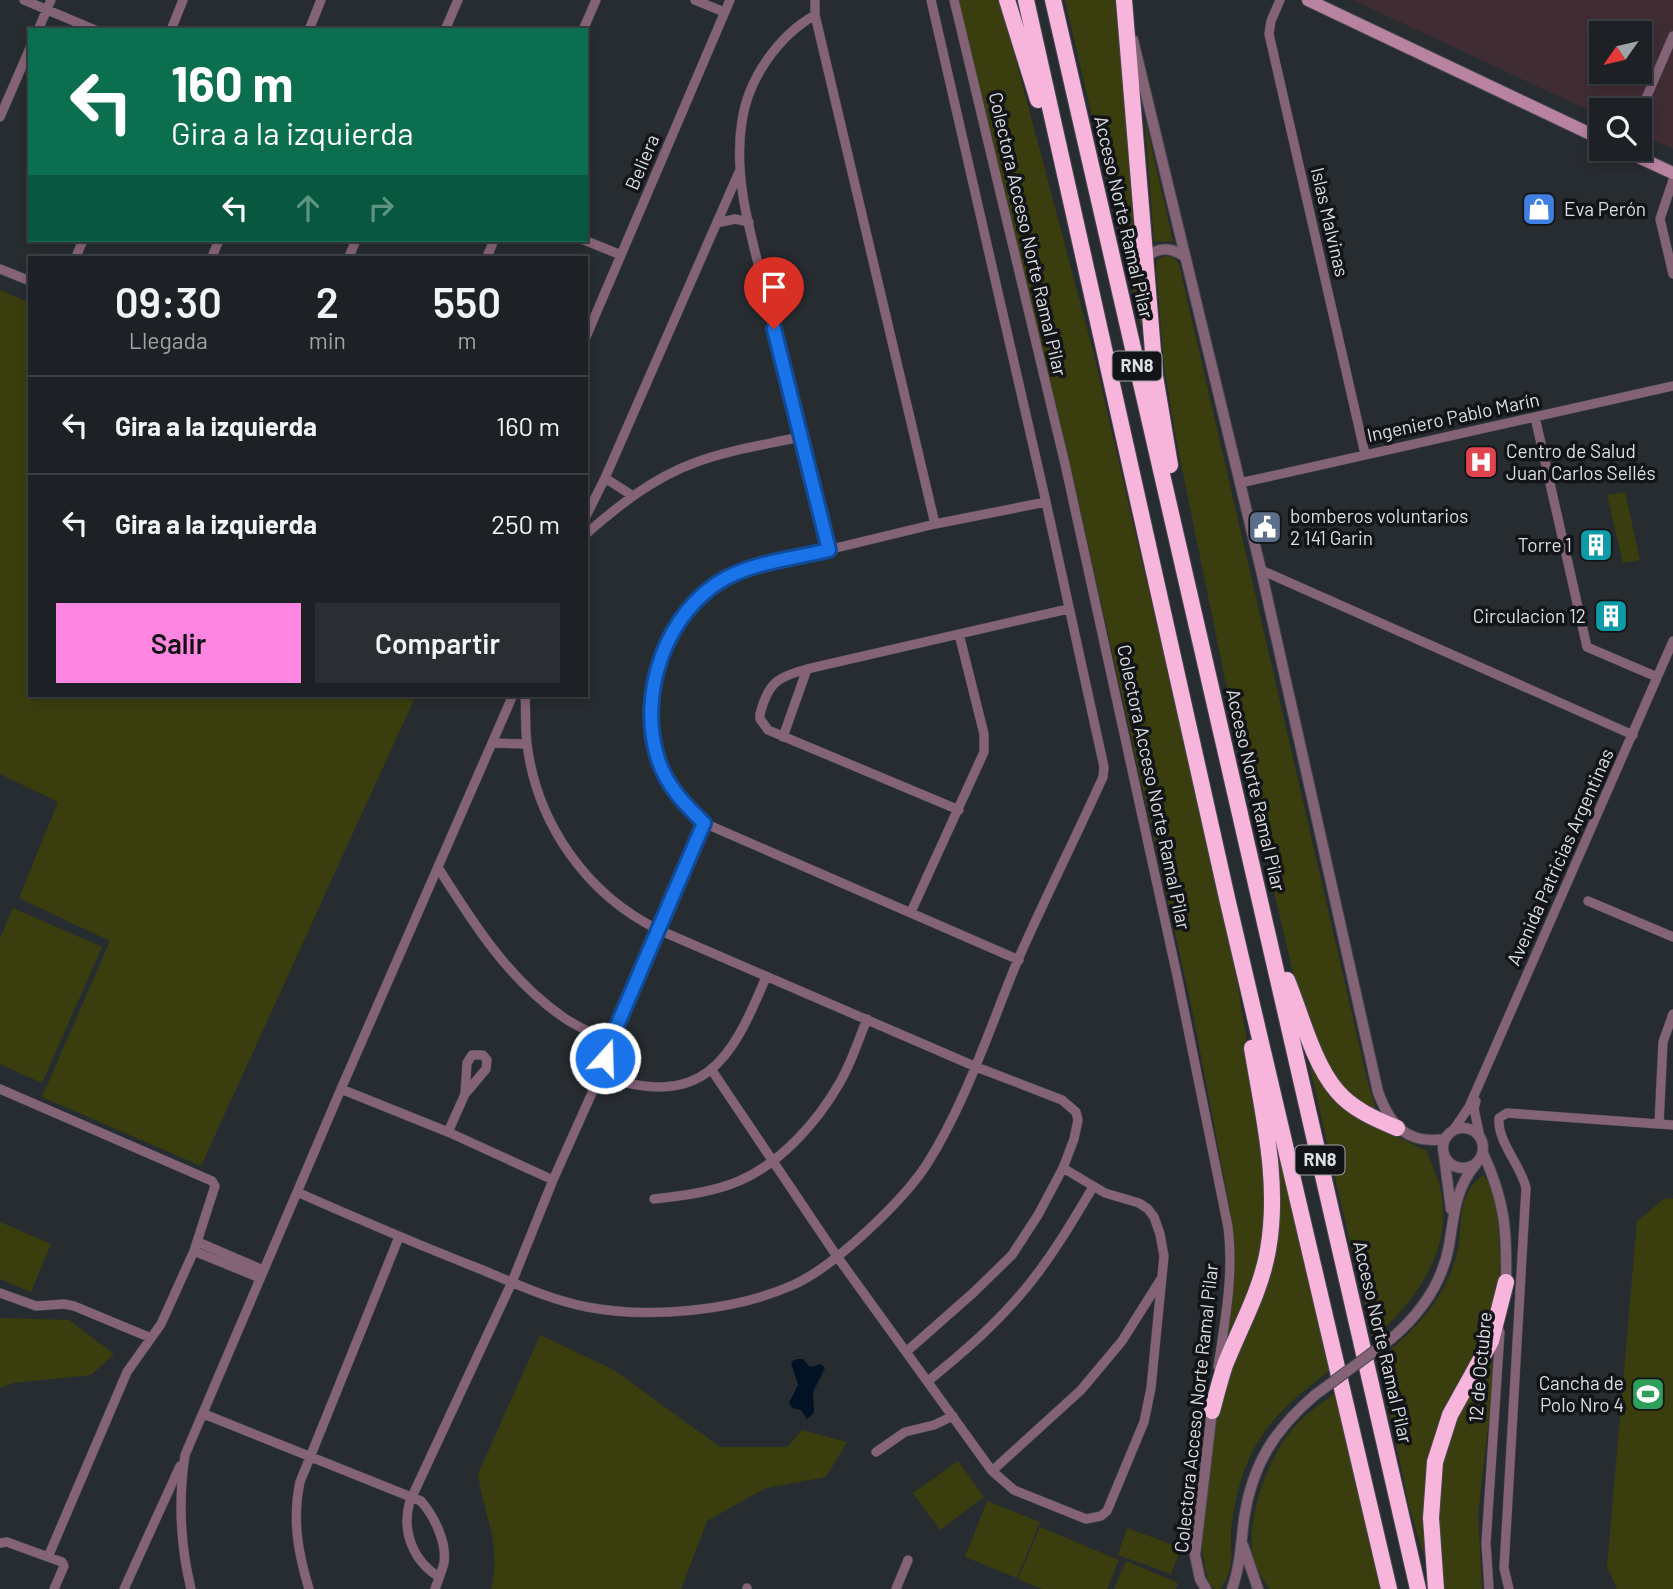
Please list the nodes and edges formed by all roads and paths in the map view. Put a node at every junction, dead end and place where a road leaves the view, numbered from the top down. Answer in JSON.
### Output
{"nodes":[{"id":1,"x":24,"y":0,"type":"edge"},
{"id":2,"x":184,"y":0,"type":"edge"},
{"id":3,"x":321,"y":0,"type":"edge"},
{"id":4,"x":457,"y":0,"type":"edge"},
{"id":5,"x":596,"y":0,"type":"edge"},
{"id":6,"x":695,"y":0,"type":"edge"},
{"id":7,"x":730,"y":0,"type":"edge"},
{"id":8,"x":815,"y":0,"type":"edge"},
{"id":9,"x":931,"y":0,"type":"edge"},
{"id":10,"x":954,"y":0,"type":"edge"},
{"id":11,"x":1007,"y":0,"type":"edge"},
{"id":12,"x":1026,"y":0,"type":"edge"},
{"id":13,"x":1053,"y":0,"type":"edge"},
{"id":14,"x":1124,"y":0,"type":"edge"},
{"id":15,"x":1280,"y":0,"type":"edge"},
{"id":16,"x":1308,"y":0,"type":"edge"},
{"id":17,"x":49,"y":5,"type":"edge"},
{"id":18,"x":1331,"y":5,"type":"edge"},
{"id":19,"x":724,"y":12,"type":"junction"},
{"id":20,"x":815,"y":15,"type":"junction"},
{"id":21,"x":39,"y":28,"type":"edge"},
{"id":22,"x":91,"y":28,"type":"edge"},
{"id":23,"x":172,"y":28,"type":"edge"},
{"id":24,"x":310,"y":28,"type":"edge"},
{"id":25,"x":446,"y":28,"type":"edge"},
{"id":26,"x":584,"y":28,"type":"edge"},
{"id":27,"x":1673,"y":36,"type":"edge"},
{"id":28,"x":28,"y":53,"type":"edge"},
{"id":29,"x":1646,"y":98,"type":"edge"},
{"id":30,"x":0,"y":117,"type":"edge"},
{"id":31,"x":1589,"y":133,"type":"edge"},
{"id":32,"x":1648,"y":161,"type":"edge"},
{"id":33,"x":740,"y":171,"type":"junction"},
{"id":34,"x":1673,"y":173,"type":"edge"},
{"id":35,"x":1673,"y":180,"type":"edge"},
{"id":36,"x":1071,"y":202,"type":"junction"},
{"id":37,"x":749,"y":222,"type":"junction"},
{"id":38,"x":717,"y":223,"type":"junction"},
{"id":39,"x":588,"y":242,"type":"edge"},
{"id":40,"x":621,"y":255,"type":"junction"},
{"id":41,"x":1184,"y":256,"type":"junction"},
{"id":42,"x":1145,"y":257,"type":"junction"},
{"id":43,"x":0,"y":269,"type":"edge"},
{"id":44,"x":1673,"y":274,"type":"edge"},
{"id":45,"x":28,"y":280,"type":"edge"},
{"id":46,"x":588,"y":332,"type":"edge"},
{"id":47,"x":1673,"y":386,"type":"edge"},
{"id":48,"x":1535,"y":418,"type":"junction"},
{"id":49,"x":800,"y":437,"type":"junction"},
{"id":50,"x":1365,"y":454,"type":"junction"},
{"id":51,"x":605,"y":478,"type":"junction"},
{"id":52,"x":1240,"y":483,"type":"junction"},
{"id":53,"x":633,"y":496,"type":"junction"},
{"id":54,"x":1046,"y":502,"type":"junction"},
{"id":55,"x":588,"y":512,"type":"edge"},
{"id":56,"x":935,"y":524,"type":"junction"},
{"id":57,"x":588,"y":532,"type":"edge"},
{"id":58,"x":829,"y":550,"type":"junction"},
{"id":59,"x":1261,"y":570,"type":"junction"},
{"id":60,"x":1068,"y":609,"type":"junction"},
{"id":61,"x":959,"y":634,"type":"junction"},
{"id":62,"x":1673,"y":641,"type":"edge"},
{"id":63,"x":807,"y":669,"type":"junction"},
{"id":64,"x":1657,"y":677,"type":"junction"},
{"id":65,"x":512,"y":697,"type":"edge"},
{"id":66,"x":525,"y":697,"type":"edge"},
{"id":67,"x":1221,"y":732,"type":"junction"},
{"id":68,"x":1633,"y":735,"type":"junction"},
{"id":69,"x":783,"y":737,"type":"junction"},
{"id":70,"x":492,"y":743,"type":"junction"},
{"id":71,"x":527,"y":744,"type":"junction"},
{"id":72,"x":959,"y":810,"type":"junction"},
{"id":73,"x":704,"y":823,"type":"junction"},
{"id":74,"x":439,"y":869,"type":"junction"},
{"id":75,"x":1227,"y":898,"type":"junction"},
{"id":76,"x":1588,"y":901,"type":"dead end"},
{"id":77,"x":911,"y":912,"type":"junction"},
{"id":78,"x":659,"y":930,"type":"junction"},
{"id":79,"x":1268,"y":930,"type":"junction"},
{"id":80,"x":1673,"y":937,"type":"edge"},
{"id":81,"x":1019,"y":960,"type":"junction"},
{"id":82,"x":766,"y":976,"type":"junction"},
{"id":83,"x":1673,"y":1014,"type":"edge"},
{"id":84,"x":867,"y":1019,"type":"junction"},
{"id":85,"x":610,"y":1042,"type":"junction"},
{"id":86,"x":1668,"y":1043,"type":"edge"},
{"id":87,"x":974,"y":1066,"type":"junction"},
{"id":88,"x":711,"y":1069,"type":"junction"},
{"id":89,"x":600,"y":1074,"type":"junction"},
{"id":90,"x":1478,"y":1086,"type":"junction"},
{"id":91,"x":0,"y":1089,"type":"edge"},
{"id":92,"x":341,"y":1089,"type":"junction"},
{"id":93,"x":465,"y":1094,"type":"dead end"},
{"id":94,"x":1659,"y":1124,"type":"junction"},
{"id":95,"x":1673,"y":1125,"type":"edge"},
{"id":96,"x":1397,"y":1128,"type":"junction"},
{"id":97,"x":1454,"y":1129,"type":"junction"},
{"id":98,"x":448,"y":1132,"type":"junction"},
{"id":99,"x":1480,"y":1137,"type":"junction"},
{"id":100,"x":1445,"y":1139,"type":"junction"},
{"id":101,"x":1444,"y":1152,"type":"junction"},
{"id":102,"x":1483,"y":1153,"type":"junction"},
{"id":103,"x":772,"y":1160,"type":"junction"},
{"id":104,"x":1476,"y":1164,"type":"junction"},
{"id":105,"x":1063,"y":1168,"type":"junction"},
{"id":106,"x":553,"y":1180,"type":"junction"},
{"id":107,"x":1093,"y":1187,"type":"junction"},
{"id":108,"x":297,"y":1192,"type":"junction"},
{"id":109,"x":654,"y":1199,"type":"dead end"},
{"id":110,"x":1452,"y":1215,"type":"junction"},
{"id":111,"x":399,"y":1237,"type":"junction"},
{"id":112,"x":196,"y":1247,"type":"junction"},
{"id":113,"x":836,"y":1255,"type":"junction"},
{"id":114,"x":262,"y":1274,"type":"junction"},
{"id":115,"x":1163,"y":1278,"type":"junction"},
{"id":116,"x":512,"y":1282,"type":"junction"},
{"id":117,"x":1506,"y":1282,"type":"junction"},
{"id":118,"x":0,"y":1293,"type":"edge"},
{"id":119,"x":151,"y":1338,"type":"junction"},
{"id":120,"x":905,"y":1352,"type":"junction"},
{"id":121,"x":928,"y":1381,"type":"junction"},
{"id":122,"x":1212,"y":1411,"type":"junction"},
{"id":123,"x":204,"y":1414,"type":"junction"},
{"id":124,"x":953,"y":1416,"type":"junction"},
{"id":125,"x":876,"y":1452,"type":"dead end"},
{"id":126,"x":185,"y":1455,"type":"junction"},
{"id":127,"x":309,"y":1458,"type":"junction"},
{"id":128,"x":992,"y":1471,"type":"junction"},
{"id":129,"x":412,"y":1496,"type":"junction"},
{"id":130,"x":1242,"y":1536,"type":"junction"},
{"id":131,"x":0,"y":1543,"type":"edge"},
{"id":132,"x":48,"y":1557,"type":"junction"},
{"id":133,"x":908,"y":1560,"type":"dead end"},
{"id":134,"x":439,"y":1577,"type":"junction"},
{"id":135,"x":54,"y":1589,"type":"edge"},
{"id":136,"x":124,"y":1589,"type":"edge"},
{"id":137,"x":191,"y":1589,"type":"edge"},
{"id":138,"x":309,"y":1589,"type":"edge"},
{"id":139,"x":435,"y":1589,"type":"edge"},
{"id":140,"x":896,"y":1589,"type":"edge"},
{"id":141,"x":1206,"y":1589,"type":"edge"},
{"id":142,"x":1232,"y":1589,"type":"edge"},
{"id":143,"x":1258,"y":1589,"type":"edge"},
{"id":144,"x":1389,"y":1589,"type":"edge"},
{"id":145,"x":1418,"y":1589,"type":"edge"},
{"id":146,"x":1436,"y":1589,"type":"edge"},
{"id":147,"x":1489,"y":1589,"type":"edge"},
{"id":148,"x":1509,"y":1589,"type":"edge"}],
"edges":[{"from":1,"to":17,"type":"street"},
{"from":2,"to":23,"type":"street"},
{"from":3,"to":24,"type":"street"},
{"from":4,"to":25,"type":"street"},
{"from":5,"to":26,"type":"street"},
{"from":6,"to":19,"type":"street"},
{"from":7,"to":19,"type":"street","name":"Beliera"},
{"from":8,"to":20,"type":"street"},
{"from":9,"to":54,"type":"street"},
{"from":10,"to":122,"type":"street","name":"Colectora Acceso Norte Ramal Pilar"},
{"from":11,"to":36,"type":"highway"},
{"from":12,"to":36,"type":"highway","number":"RN8"},
{"from":13,"to":67,"type":"highway","name":"Acceso Norte Ramal Pilar","number":"RN8"},
{"from":14,"to":41,"type":"street"},
{"from":14,"to":42,"type":"highway"},
{"from":15,"to":50,"type":"street","name":"Islas Malvinas"},
{"from":16,"to":18,"type":"main road"},
{"from":17,"to":21,"type":"street"},
{"from":17,"to":22,"type":"street"},
{"from":18,"to":31,"type":"main road"},
{"from":19,"to":40,"type":"street","name":"Beliera"},
{"from":20,"to":33,"type":"street"},
{"from":20,"to":56,"type":"street"},
{"from":27,"to":29,"type":"street"},
{"from":28,"to":30,"type":"street"},
{"from":32,"to":34,"type":"main road"},
{"from":33,"to":37,"type":"street"},
{"from":33,"to":38,"type":"street"},
{"from":35,"to":44,"type":"street"},
{"from":36,"to":75,"type":"highway","number":"RN8"},
{"from":37,"to":38,"type":"street"},
{"from":37,"to":49,"type":"street"},
{"from":38,"to":51,"type":"street"},
{"from":39,"to":40,"type":"street"},
{"from":40,"to":46,"type":"street","name":"Beliera"},
{"from":41,"to":42,"type":"street"},
{"from":41,"to":52,"type":"street"},
{"from":42,"to":67,"type":"highway"},
{"from":43,"to":45,"type":"street"},
{"from":47,"to":48,"type":"street","name":"Ingeniero Pablo Marín"},
{"from":48,"to":50,"type":"street","name":"Ingeniero Pablo Marín"},
{"from":48,"to":64,"type":"street"},
{"from":49,"to":53,"type":"street"},
{"from":49,"to":58,"type":"street"},
{"from":50,"to":52,"type":"street","name":"Ingeniero Pablo Marín"},
{"from":51,"to":53,"type":"street"},
{"from":51,"to":55,"type":"street"},
{"from":52,"to":59,"type":"street"},
{"from":53,"to":57,"type":"street"},
{"from":54,"to":56,"type":"street"},
{"from":54,"to":60,"type":"street"},
{"from":56,"to":58,"type":"street"},
{"from":58,"to":73,"type":"street"},
{"from":59,"to":68,"type":"street"},
{"from":59,"to":96,"type":"street"},
{"from":60,"to":61,"type":"street"},
{"from":60,"to":81,"type":"street"},
{"from":61,"to":63,"type":"street"},
{"from":61,"to":72,"type":"street"},
{"from":62,"to":64,"type":"street","name":"Avenida Patricias Argentinas"},
{"from":63,"to":69,"type":"street"},
{"from":63,"to":69,"type":"street"},
{"from":64,"to":68,"type":"street","name":"Avenida Patricias Argentinas"},
{"from":65,"to":70,"type":"street"},
{"from":66,"to":71,"type":"street"},
{"from":67,"to":79,"type":"highway","name":"Acceso Norte Ramal Pilar","number":"RN8"},
{"from":68,"to":90,"type":"street","name":"Avenida Patricias Argentinas"},
{"from":69,"to":72,"type":"street"},
{"from":70,"to":71,"type":"street"},
{"from":70,"to":74,"type":"street"},
{"from":71,"to":78,"type":"street"},
{"from":72,"to":77,"type":"street"},
{"from":73,"to":77,"type":"street"},
{"from":73,"to":78,"type":"street"},
{"from":74,"to":85,"type":"street"},
{"from":74,"to":92,"type":"street"},
{"from":75,"to":122,"type":"highway"},
{"from":75,"to":144,"type":"highway","number":"RN8"},
{"from":76,"to":80,"type":"street"},
{"from":77,"to":81,"type":"street"},
{"from":78,"to":82,"type":"street"},
{"from":78,"to":85,"type":"street"},
{"from":79,"to":96,"type":"highway"},
{"from":79,"to":145,"type":"highway","name":"Acceso Norte Ramal Pilar","number":"RN8"},
{"from":81,"to":87,"type":"street"},
{"from":82,"to":84,"type":"street"},
{"from":82,"to":88,"type":"street"},
{"from":83,"to":86,"type":"street"},
{"from":84,"to":87,"type":"street"},
{"from":84,"to":103,"type":"street"},
{"from":85,"to":89,"type":"street"},
{"from":86,"to":94,"type":"street"},
{"from":87,"to":105,"type":"street"},
{"from":87,"to":113,"type":"street"},
{"from":88,"to":89,"type":"street"},
{"from":88,"to":103,"type":"street"},
{"from":89,"to":106,"type":"street"},
{"from":90,"to":97,"type":"street","name":"Avenida Patricias Argentinas"},
{"from":90,"to":99,"type":"street","name":"Avenida Patricias Argentinas"},
{"from":91,"to":112,"type":"street"},
{"from":92,"to":98,"type":"street"},
{"from":92,"to":108,"type":"street"},
{"from":93,"to":98,"type":"street"},
{"from":94,"to":95,"type":"street"},
{"from":94,"to":148,"type":"street"},
{"from":96,"to":100,"type":"street"},
{"from":97,"to":99,"type":"street"},
{"from":97,"to":100,"type":"street"},
{"from":98,"to":106,"type":"street"},
{"from":99,"to":102,"type":"street"},
{"from":100,"to":101,"type":"street"},
{"from":101,"to":104,"type":"street"},
{"from":101,"to":110,"type":"street"},
{"from":102,"to":104,"type":"street"},
{"from":102,"to":117,"type":"street","name":"12 de Octubre"},
{"from":103,"to":109,"type":"street"},
{"from":103,"to":113,"type":"street"},
{"from":104,"to":110,"type":"street"},
{"from":105,"to":107,"type":"street"},
{"from":105,"to":120,"type":"street"},
{"from":106,"to":116,"type":"street"},
{"from":107,"to":115,"type":"street"},
{"from":107,"to":121,"type":"street"},
{"from":108,"to":111,"type":"street"},
{"from":108,"to":114,"type":"street"},
{"from":110,"to":130,"type":"street","bridge":true},
{"from":111,"to":116,"type":"street"},
{"from":111,"to":127,"type":"street"},
{"from":112,"to":114,"type":"street"},
{"from":112,"to":119,"type":"street"},
{"from":113,"to":116,"type":"street"},
{"from":113,"to":120,"type":"street"},
{"from":114,"to":123,"type":"street"},
{"from":115,"to":128,"type":"street"},
{"from":115,"to":128,"type":"street"},
{"from":116,"to":129,"type":"street"},
{"from":117,"to":146,"type":"highway"},
{"from":117,"to":147,"type":"street","name":"12 de Octubre"},
{"from":118,"to":119,"type":"street"},
{"from":119,"to":132,"type":"street"},
{"from":120,"to":121,"type":"street"},
{"from":121,"to":124,"type":"street"},
{"from":122,"to":141,"type":"street","name":"Colectora Acceso Norte Ramal Pilar"},
{"from":123,"to":126,"type":"street"},
{"from":123,"to":127,"type":"street"},
{"from":124,"to":125,"type":"street"},
{"from":124,"to":128,"type":"street"},
{"from":126,"to":136,"type":"street"},
{"from":126,"to":137,"type":"street"},
{"from":127,"to":129,"type":"street"},
{"from":127,"to":138,"type":"street"},
{"from":129,"to":134,"type":"street"},
{"from":129,"to":134,"type":"street"},
{"from":130,"to":142,"type":"street"},
{"from":130,"to":143,"type":"street"},
{"from":131,"to":132,"type":"street"},
{"from":132,"to":135,"type":"street"},
{"from":133,"to":140,"type":"street"},
{"from":134,"to":139,"type":"street"}]}
